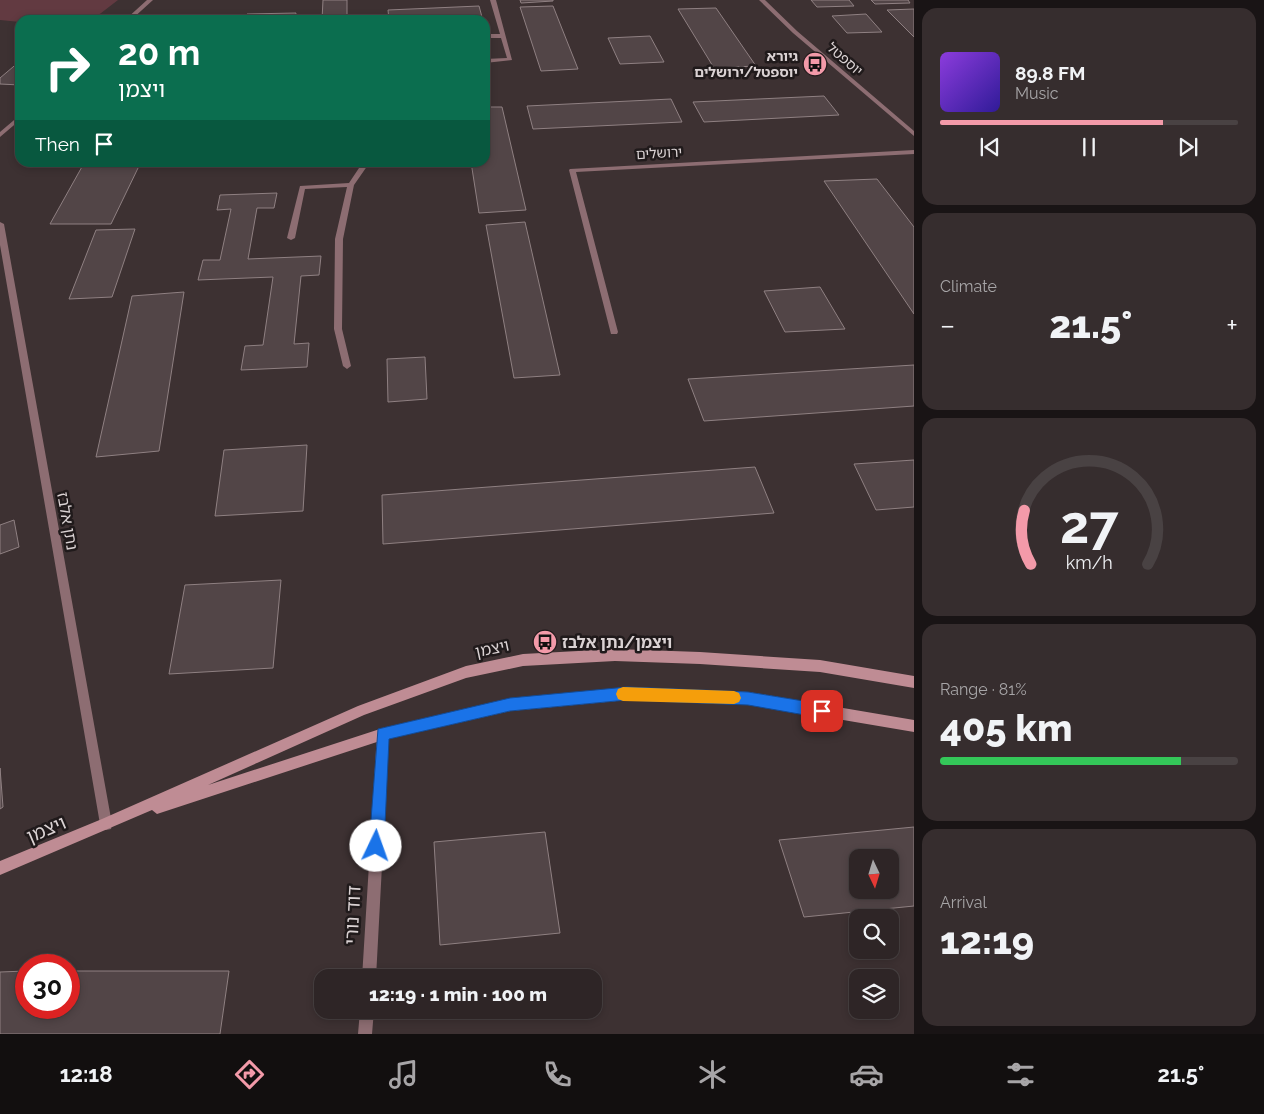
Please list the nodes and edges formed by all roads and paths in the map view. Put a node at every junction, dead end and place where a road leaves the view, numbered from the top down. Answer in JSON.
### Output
{"nodes":[{"id":1,"x":150,"y":0,"type":"edge"},
{"id":2,"x":493,"y":0,"type":"edge"},
{"id":3,"x":762,"y":0,"type":"edge"},
{"id":4,"x":134,"y":15,"type":"edge"},
{"id":5,"x":490,"y":36,"type":"edge"},
{"id":6,"x":503,"y":36,"type":"junction"},
{"id":7,"x":490,"y":61,"type":"edge"},
{"id":8,"x":15,"y":122,"type":"edge"},
{"id":9,"x":914,"y":134,"type":"edge"},
{"id":10,"x":0,"y":135,"type":"edge"},
{"id":11,"x":914,"y":152,"type":"edge"},
{"id":12,"x":363,"y":167,"type":"edge"},
{"id":13,"x":350,"y":185,"type":"junction"},
{"id":14,"x":0,"y":224,"type":"edge"},
{"id":15,"x":291,"y":238,"type":"dead end"},
{"id":16,"x":614,"y":332,"type":"dead end"},
{"id":17,"x":347,"y":366,"type":"dead end"},
{"id":18,"x":914,"y":682,"type":"edge"},
{"id":19,"x":914,"y":726,"type":"edge"},
{"id":20,"x":382,"y":734,"type":"junction"},
{"id":21,"x":106,"y":824,"type":"junction"},
{"id":22,"x":0,"y":868,"type":"edge"},
{"id":23,"x":369,"y":969,"type":"edge"},
{"id":24,"x":366,"y":1019,"type":"edge"},
{"id":25,"x":365,"y":1034,"type":"edge"}],
"edges":[{"from":1,"to":4,"type":"street"},
{"from":2,"to":6,"type":"street"},
{"from":3,"to":9,"type":"street","name":"יוספטל"},
{"from":5,"to":6,"type":"street"},
{"from":6,"to":7,"type":"street"},
{"from":8,"to":10,"type":"street"},
{"from":11,"to":16,"type":"street","name":"ירושלים"},
{"from":12,"to":13,"type":"street"},
{"from":13,"to":15,"type":"street"},
{"from":13,"to":17,"type":"street"},
{"from":14,"to":21,"type":"street","name":"נתן אלבז"},
{"from":18,"to":21,"type":"street","name":"ויצמן"},
{"from":19,"to":20,"type":"street","name":"ויצמן"},
{"from":20,"to":21,"type":"street","name":"ויצמן"},
{"from":20,"to":23,"type":"street","name":"דוד נורי"},
{"from":21,"to":22,"type":"street","name":"ויצמן"},
{"from":24,"to":25,"type":"street"}]}
